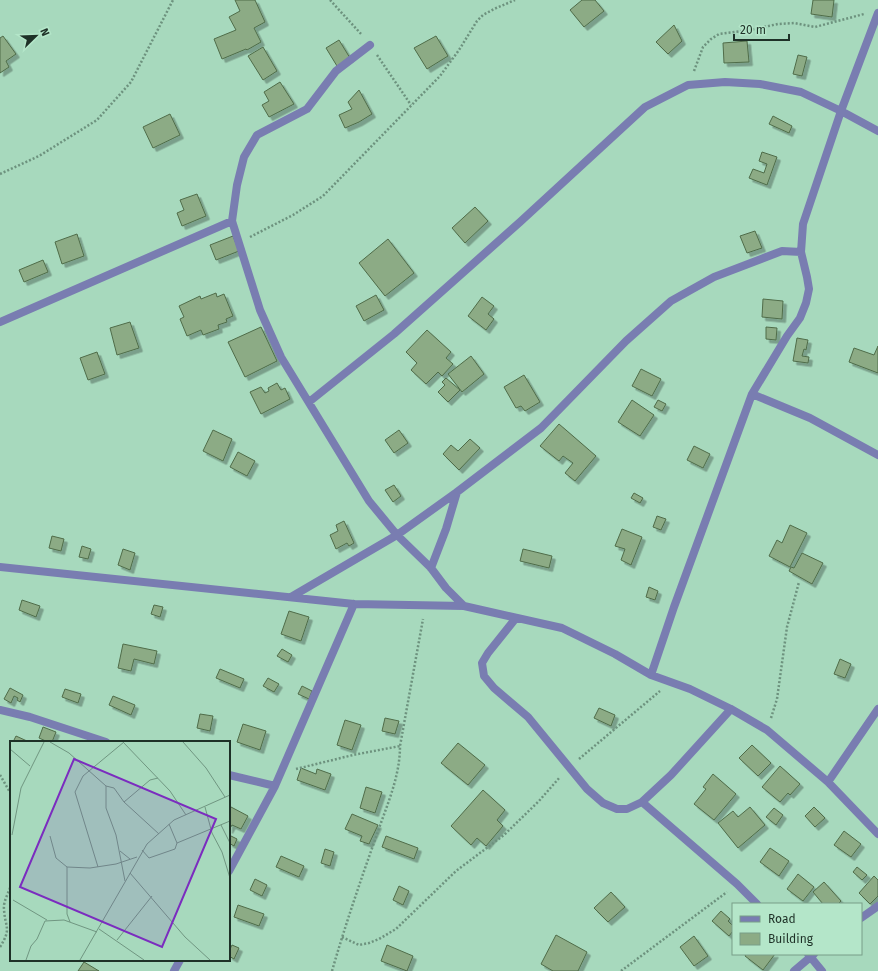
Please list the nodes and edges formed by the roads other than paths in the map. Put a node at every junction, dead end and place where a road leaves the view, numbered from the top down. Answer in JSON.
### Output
{"nodes":[{"id":1,"x":874,"y":12,"type":"edge"},
{"id":2,"x":370,"y":45,"type":"dead end"},
{"id":3,"x":841,"y":111,"type":"junction"},
{"id":4,"x":878,"y":131,"type":"edge"},
{"id":5,"x":232,"y":221,"type":"junction"},
{"id":6,"x":801,"y":252,"type":"junction"},
{"id":7,"x":0,"y":322,"type":"edge"},
{"id":8,"x":752,"y":394,"type":"junction"},
{"id":9,"x":309,"y":402,"type":"junction"},
{"id":10,"x":878,"y":455,"type":"edge"},
{"id":11,"x":457,"y":492,"type":"junction"},
{"id":12,"x":397,"y":535,"type":"junction"},
{"id":13,"x":0,"y":567,"type":"edge"},
{"id":14,"x":431,"y":568,"type":"junction"},
{"id":15,"x":291,"y":597,"type":"junction"},
{"id":16,"x":354,"y":604,"type":"junction"},
{"id":17,"x":464,"y":606,"type":"junction"},
{"id":18,"x":516,"y":618,"type":"junction"},
{"id":19,"x":651,"y":675,"type":"junction"},
{"id":20,"x":731,"y":709,"type":"junction"},
{"id":21,"x":878,"y":709,"type":"edge"},
{"id":22,"x":0,"y":710,"type":"edge"},
{"id":23,"x":103,"y":741,"type":"edge"},
{"id":24,"x":230,"y":775,"type":"edge"},
{"id":25,"x":828,"y":782,"type":"junction"},
{"id":26,"x":274,"y":786,"type":"junction"},
{"id":27,"x":642,"y":802,"type":"junction"},
{"id":28,"x":878,"y":834,"type":"edge"},
{"id":29,"x":230,"y":869,"type":"edge"},
{"id":30,"x":756,"y":903,"type":"edge"},
{"id":31,"x":878,"y":906,"type":"edge"},
{"id":32,"x":862,"y":917,"type":"edge"},
{"id":33,"x":811,"y":955,"type":"edge"},
{"id":34,"x":179,"y":961,"type":"edge"},
{"id":35,"x":174,"y":971,"type":"edge"},
{"id":36,"x":794,"y":971,"type":"edge"},
{"id":37,"x":822,"y":971,"type":"edge"}],
"edges":[{"from":1,"to":3,"type":"street"},
{"from":2,"to":5,"type":"street"},
{"from":3,"to":4,"type":"street"},
{"from":3,"to":6,"type":"street"},
{"from":3,"to":9,"type":"street"},
{"from":5,"to":7,"type":"street"},
{"from":5,"to":9,"type":"street"},
{"from":6,"to":8,"type":"street"},
{"from":6,"to":11,"type":"street"},
{"from":8,"to":10,"type":"street"},
{"from":8,"to":19,"type":"street"},
{"from":9,"to":12,"type":"street"},
{"from":11,"to":12,"type":"street"},
{"from":11,"to":14,"type":"street"},
{"from":12,"to":14,"type":"street"},
{"from":12,"to":15,"type":"street"},
{"from":13,"to":15,"type":"street"},
{"from":14,"to":17,"type":"street"},
{"from":15,"to":16,"type":"street"},
{"from":16,"to":17,"type":"street"},
{"from":16,"to":26,"type":"street"},
{"from":17,"to":18,"type":"street"},
{"from":18,"to":19,"type":"street"},
{"from":18,"to":27,"type":"street"},
{"from":19,"to":20,"type":"street"},
{"from":20,"to":25,"type":"street"},
{"from":20,"to":27,"type":"street"},
{"from":21,"to":25,"type":"street"},
{"from":22,"to":23,"type":"street"},
{"from":24,"to":26,"type":"street"},
{"from":25,"to":28,"type":"street"},
{"from":26,"to":29,"type":"street"},
{"from":27,"to":30,"type":"street"},
{"from":31,"to":32,"type":"street"},
{"from":33,"to":36,"type":"street"},
{"from":33,"to":37,"type":"street"},
{"from":34,"to":35,"type":"street"}]}
